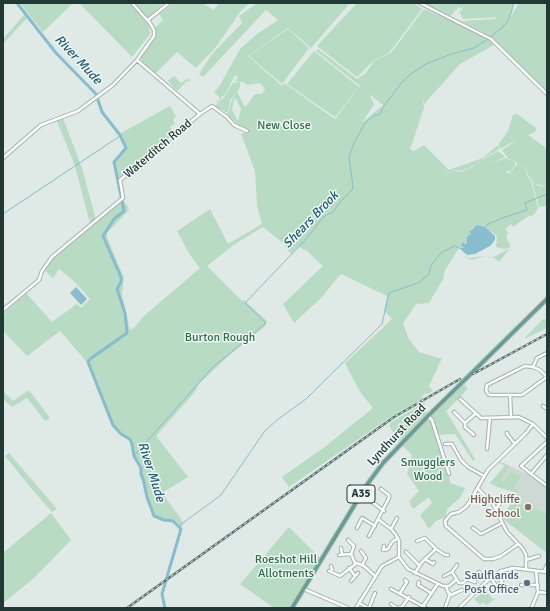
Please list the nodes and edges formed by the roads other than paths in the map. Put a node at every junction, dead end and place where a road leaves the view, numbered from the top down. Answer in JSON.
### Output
{"nodes":[{"id":1,"x":132,"y":3,"type":"edge"},
{"id":2,"x":169,"y":3,"type":"edge"},
{"id":3,"x":420,"y":3,"type":"edge"},
{"id":4,"x":148,"y":20,"type":"junction"},
{"id":5,"x":137,"y":60,"type":"junction"},
{"id":6,"x":547,"y":94,"type":"edge"},
{"id":7,"x":200,"y":114,"type":"junction"},
{"id":8,"x":247,"y":131,"type":"dead end"},
{"id":9,"x":3,"y":158,"type":"edge"},
{"id":10,"x":547,"y":298,"type":"edge"},
{"id":11,"x":3,"y":310,"type":"edge"},
{"id":12,"x":547,"y":353,"type":"edge"},
{"id":13,"x":533,"y":367,"type":"junction"},
{"id":14,"x":510,"y":395,"type":"junction"},
{"id":15,"x":460,"y":399,"type":"dead end"},
{"id":16,"x":543,"y":406,"type":"dead end"},
{"id":17,"x":547,"y":409,"type":"edge"},
{"id":18,"x":454,"y":412,"type":"dead end"},
{"id":19,"x":475,"y":414,"type":"junction"},
{"id":20,"x":428,"y":416,"type":"junction"},
{"id":21,"x":511,"y":417,"type":"junction"},
{"id":22,"x":490,"y":418,"type":"junction"},
{"id":23,"x":465,"y":423,"type":"junction"},
{"id":24,"x":533,"y":424,"type":"junction"},
{"id":25,"x":506,"y":434,"type":"dead end"},
{"id":26,"x":474,"y":435,"type":"dead end"},
{"id":27,"x":547,"y":438,"type":"edge"},
{"id":28,"x":547,"y":442,"type":"edge"},
{"id":29,"x":445,"y":444,"type":"dead end"},
{"id":30,"x":515,"y":444,"type":"junction"},
{"id":31,"x":487,"y":449,"type":"dead end"},
{"id":32,"x":547,"y":455,"type":"edge"},
{"id":33,"x":448,"y":474,"type":"dead end"},
{"id":34,"x":532,"y":474,"type":"junction"},
{"id":35,"x":484,"y":476,"type":"junction"},
{"id":36,"x":547,"y":486,"type":"edge"},
{"id":37,"x":478,"y":488,"type":"junction"},
{"id":38,"x":380,"y":489,"type":"dead end"},
{"id":39,"x":504,"y":497,"type":"dead end"},
{"id":40,"x":371,"y":502,"type":"dead end"},
{"id":41,"x":496,"y":509,"type":"junction"},
{"id":42,"x":384,"y":511,"type":"junction"},
{"id":43,"x":398,"y":518,"type":"dead end"},
{"id":44,"x":379,"y":520,"type":"junction"},
{"id":45,"x":502,"y":522,"type":"junction"},
{"id":46,"x":357,"y":526,"type":"dead end"},
{"id":47,"x":375,"y":526,"type":"junction"},
{"id":48,"x":473,"y":528,"type":"dead end"},
{"id":49,"x":391,"y":529,"type":"junction"},
{"id":50,"x":369,"y":536,"type":"dead end"},
{"id":51,"x":398,"y":538,"type":"junction"},
{"id":52,"x":348,"y":540,"type":"dead end"},
{"id":53,"x":419,"y":541,"type":"dead end"},
{"id":54,"x":518,"y":544,"type":"junction"},
{"id":55,"x":384,"y":546,"type":"dead end"},
{"id":56,"x":341,"y":548,"type":"dead end"},
{"id":57,"x":436,"y":549,"type":"junction"},
{"id":58,"x":361,"y":553,"type":"dead end"},
{"id":59,"x":407,"y":553,"type":"dead end"},
{"id":60,"x":351,"y":554,"type":"junction"},
{"id":61,"x":448,"y":555,"type":"dead end"},
{"id":62,"x":539,"y":556,"type":"dead end"},
{"id":63,"x":399,"y":557,"type":"junction"},
{"id":64,"x":425,"y":559,"type":"junction"},
{"id":65,"x":526,"y":560,"type":"junction"},
{"id":66,"x":355,"y":563,"type":"junction"},
{"id":67,"x":433,"y":564,"type":"dead end"},
{"id":68,"x":362,"y":565,"type":"junction"},
{"id":69,"x":419,"y":565,"type":"junction"},
{"id":70,"x":457,"y":565,"type":"dead end"},
{"id":71,"x":547,"y":565,"type":"edge"},
{"id":72,"x":330,"y":566,"type":"dead end"},
{"id":73,"x":349,"y":568,"type":"junction"},
{"id":74,"x":511,"y":568,"type":"junction"},
{"id":75,"x":526,"y":569,"type":"junction"},
{"id":76,"x":536,"y":571,"type":"junction"},
{"id":77,"x":452,"y":572,"type":"junction"},
{"id":78,"x":478,"y":572,"type":"dead end"},
{"id":79,"x":546,"y":572,"type":"edge"},
{"id":80,"x":415,"y":573,"type":"junction"},
{"id":81,"x":510,"y":574,"type":"dead end"},
{"id":82,"x":375,"y":576,"type":"junction"},
{"id":83,"x":444,"y":576,"type":"dead end"},
{"id":84,"x":491,"y":578,"type":"junction"},
{"id":85,"x":501,"y":578,"type":"dead end"},
{"id":86,"x":405,"y":580,"type":"dead end"},
{"id":87,"x":456,"y":580,"type":"junction"},
{"id":88,"x":488,"y":580,"type":"junction"},
{"id":89,"x":351,"y":581,"type":"dead end"},
{"id":90,"x":419,"y":582,"type":"dead end"},
{"id":91,"x":476,"y":582,"type":"dead end"},
{"id":92,"x":437,"y":585,"type":"junction"},
{"id":93,"x":521,"y":585,"type":"dead end"},
{"id":94,"x":538,"y":585,"type":"junction"},
{"id":95,"x":446,"y":586,"type":"junction"},
{"id":96,"x":391,"y":588,"type":"dead end"},
{"id":97,"x":306,"y":590,"type":"dead end"},
{"id":98,"x":462,"y":590,"type":"dead end"},
{"id":99,"x":538,"y":592,"type":"junction"},
{"id":100,"x":375,"y":593,"type":"dead end"},
{"id":101,"x":400,"y":593,"type":"junction"},
{"id":102,"x":431,"y":593,"type":"junction"},
{"id":103,"x":450,"y":594,"type":"junction"},
{"id":104,"x":547,"y":594,"type":"edge"},
{"id":105,"x":409,"y":597,"type":"junction"},
{"id":106,"x":359,"y":603,"type":"junction"},
{"id":107,"x":391,"y":604,"type":"dead end"},
{"id":108,"x":425,"y":607,"type":"edge"},
{"id":109,"x":532,"y":607,"type":"dead end"},
{"id":110,"x":292,"y":608,"type":"edge"},
{"id":111,"x":348,"y":608,"type":"edge"},
{"id":112,"x":356,"y":608,"type":"edge"},
{"id":113,"x":369,"y":608,"type":"edge"},
{"id":114,"x":445,"y":608,"type":"edge"},
{"id":115,"x":459,"y":608,"type":"edge"}],
"edges":[{"from":1,"to":4,"type":"street"},
{"from":2,"to":4,"type":"street"},
{"from":3,"to":6,"type":"street"},
{"from":4,"to":5,"type":"street"},
{"from":5,"to":7,"type":"street","name":"Waterditch Road"},
{"from":5,"to":9,"type":"street"},
{"from":7,"to":8,"type":"street"},
{"from":7,"to":11,"type":"street","name":"Waterditch Road"},
{"from":10,"to":20,"type":"main road","name":"Lyndhurst Road","number":"A35"},
{"from":12,"to":13,"type":"street"},
{"from":13,"to":14,"type":"street"},
{"from":13,"to":14,"type":"street"},
{"from":14,"to":21,"type":"street"},
{"from":15,"to":19,"type":"street"},
{"from":16,"to":17,"type":"street"},
{"from":18,"to":23,"type":"street"},
{"from":19,"to":22,"type":"street"},
{"from":19,"to":23,"type":"street"},
{"from":20,"to":33,"type":"street"},
{"from":20,"to":110,"type":"main road","name":"Lyndhurst Road","number":"A35"},
{"from":21,"to":22,"type":"street"},
{"from":21,"to":24,"type":"street"},
{"from":22,"to":31,"type":"street"},
{"from":23,"to":26,"type":"street"},
{"from":24,"to":27,"type":"street"},
{"from":24,"to":30,"type":"street"},
{"from":25,"to":30,"type":"street"},
{"from":28,"to":34,"type":"street"},
{"from":29,"to":35,"type":"street"},
{"from":30,"to":35,"type":"street"},
{"from":32,"to":34,"type":"street"},
{"from":34,"to":36,"type":"street"},
{"from":35,"to":37,"type":"street"},
{"from":37,"to":41,"type":"street"},
{"from":37,"to":54,"type":"street"},
{"from":38,"to":42,"type":"street"},
{"from":39,"to":41,"type":"street"},
{"from":40,"to":42,"type":"street"},
{"from":41,"to":45,"type":"street"},
{"from":42,"to":44,"type":"street"},
{"from":43,"to":49,"type":"street"},
{"from":44,"to":47,"type":"street"},
{"from":44,"to":49,"type":"street"},
{"from":45,"to":48,"type":"street"},
{"from":45,"to":54,"type":"street"},
{"from":46,"to":47,"type":"street"},
{"from":47,"to":50,"type":"street"},
{"from":49,"to":51,"type":"street"},
{"from":51,"to":55,"type":"street"},
{"from":51,"to":63,"type":"street"},
{"from":52,"to":60,"type":"street"},
{"from":53,"to":57,"type":"street"},
{"from":54,"to":65,"type":"street"},
{"from":56,"to":60,"type":"street"},
{"from":57,"to":61,"type":"street"},
{"from":57,"to":64,"type":"street"},
{"from":58,"to":68,"type":"street"},
{"from":59,"to":69,"type":"street"},
{"from":60,"to":66,"type":"street"},
{"from":62,"to":65,"type":"street"},
{"from":63,"to":80,"type":"street"},
{"from":63,"to":82,"type":"street"},
{"from":64,"to":67,"type":"street"},
{"from":64,"to":69,"type":"street"},
{"from":65,"to":75,"type":"street"},
{"from":66,"to":68,"type":"street"},
{"from":66,"to":73,"type":"street"},
{"from":68,"to":82,"type":"street"},
{"from":69,"to":80,"type":"street"},
{"from":70,"to":77,"type":"street"},
{"from":71,"to":79,"type":"street"},
{"from":72,"to":73,"type":"street"},
{"from":73,"to":89,"type":"street"},
{"from":74,"to":75,"type":"street"},
{"from":74,"to":81,"type":"street"},
{"from":74,"to":84,"type":"street"},
{"from":75,"to":76,"type":"street"},
{"from":76,"to":79,"type":"street"},
{"from":76,"to":94,"type":"street"},
{"from":77,"to":83,"type":"street"},
{"from":77,"to":87,"type":"street"},
{"from":78,"to":88,"type":"street"},
{"from":80,"to":92,"type":"street"},
{"from":82,"to":106,"type":"street"},
{"from":84,"to":85,"type":"street"},
{"from":84,"to":88,"type":"street"},
{"from":86,"to":101,"type":"street"},
{"from":87,"to":91,"type":"street"},
{"from":87,"to":95,"type":"street"},
{"from":88,"to":115,"type":"street"},
{"from":90,"to":102,"type":"street"},
{"from":92,"to":95,"type":"street"},
{"from":92,"to":102,"type":"street"},
{"from":93,"to":94,"type":"street"},
{"from":94,"to":99,"type":"street"},
{"from":95,"to":103,"type":"street"},
{"from":96,"to":101,"type":"street"},
{"from":97,"to":111,"type":"street"},
{"from":98,"to":103,"type":"street"},
{"from":99,"to":104,"type":"street"},
{"from":99,"to":109,"type":"street"},
{"from":100,"to":113,"type":"street"},
{"from":101,"to":105,"type":"street"},
{"from":102,"to":108,"type":"street"},
{"from":103,"to":114,"type":"street"},
{"from":105,"to":107,"type":"street"},
{"from":105,"to":108,"type":"street"},
{"from":106,"to":112,"type":"street"},
{"from":106,"to":113,"type":"street"}]}
